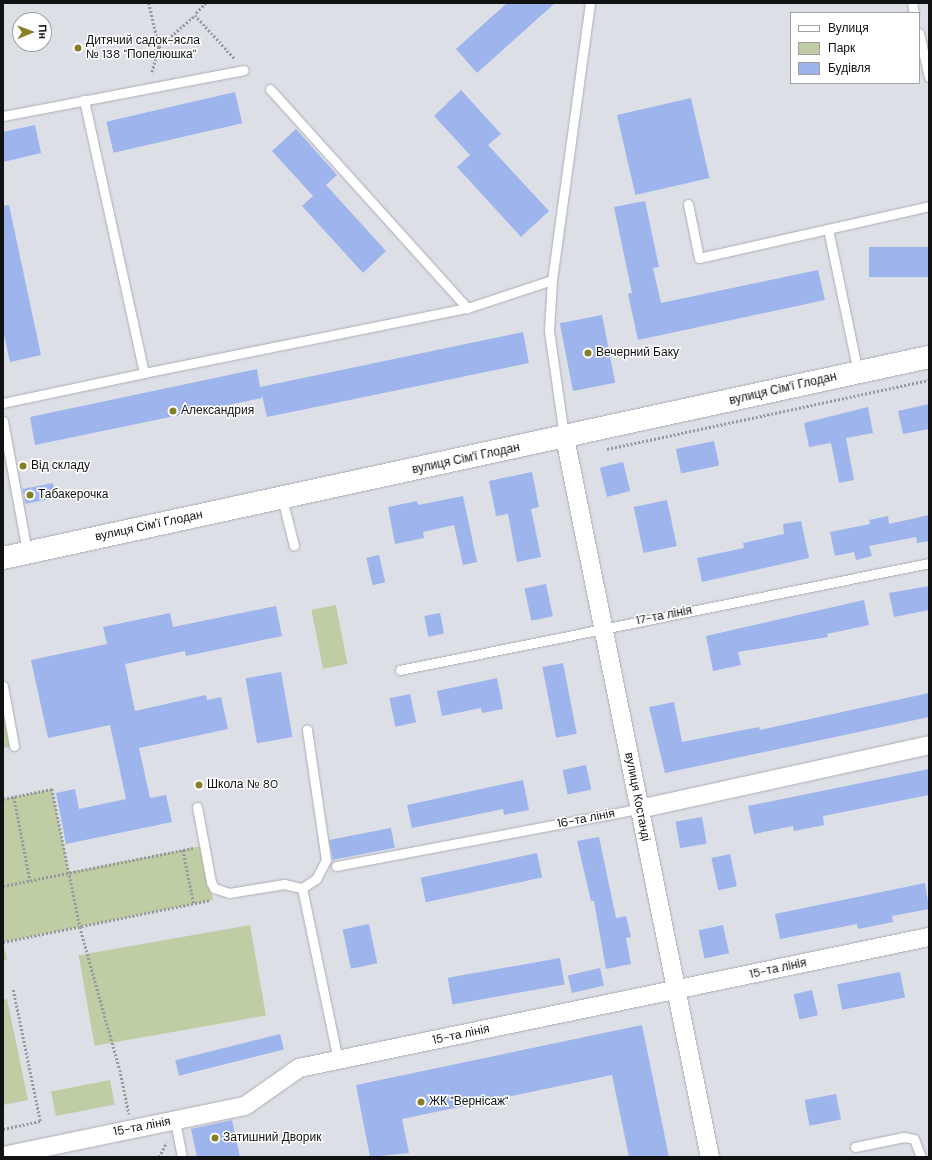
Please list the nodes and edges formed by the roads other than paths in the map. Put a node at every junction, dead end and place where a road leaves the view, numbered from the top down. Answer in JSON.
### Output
{"nodes":[{"id":1,"x":590,"y":3,"type":"edge"},
{"id":2,"x":920,"y":37,"type":"edge"},
{"id":3,"x":244,"y":70,"type":"road end"},
{"id":4,"x":929,"y":77,"type":"edge"},
{"id":5,"x":270,"y":89,"type":"dead end"},
{"id":6,"x":84,"y":100,"type":"junction"},
{"id":7,"x":3,"y":116,"type":"edge"},
{"id":8,"x":688,"y":204,"type":"dead end"},
{"id":9,"x":929,"y":206,"type":"edge"},
{"id":10,"x":828,"y":229,"type":"junction"},
{"id":11,"x":552,"y":280,"type":"junction"},
{"id":12,"x":467,"y":308,"type":"junction"},
{"id":13,"x":929,"y":357,"type":"edge"},
{"id":14,"x":858,"y":372,"type":"junction"},
{"id":15,"x":144,"y":374,"type":"junction"},
{"id":16,"x":3,"y":403,"type":"edge"},
{"id":17,"x":3,"y":421,"type":"edge"},
{"id":18,"x":565,"y":438,"type":"junction"},
{"id":19,"x":282,"y":498,"type":"junction"},
{"id":20,"x":294,"y":546,"type":"dead end"},
{"id":21,"x":27,"y":552,"type":"junction"},
{"id":22,"x":3,"y":558,"type":"edge"},
{"id":23,"x":929,"y":563,"type":"edge"},
{"id":24,"x":603,"y":628,"type":"junction"},
{"id":25,"x":400,"y":670,"type":"dead end"},
{"id":26,"x":3,"y":686,"type":"edge"},
{"id":27,"x":307,"y":728,"type":"dead end"},
{"id":28,"x":929,"y":745,"type":"edge"},
{"id":29,"x":14,"y":746,"type":"dead end"},
{"id":30,"x":197,"y":807,"type":"dead end"},
{"id":31,"x":640,"y":809,"type":"junction"},
{"id":32,"x":336,"y":866,"type":"dead end"},
{"id":33,"x":302,"y":888,"type":"junction"},
{"id":34,"x":929,"y":937,"type":"edge"},
{"id":35,"x":676,"y":990,"type":"junction"},
{"id":36,"x":338,"y":1060,"type":"junction"},
{"id":37,"x":175,"y":1121,"type":"junction"},
{"id":38,"x":855,"y":1147,"type":"dead end"},
{"id":39,"x":3,"y":1156,"type":"edge"},
{"id":40,"x":182,"y":1157,"type":"edge"},
{"id":41,"x":710,"y":1157,"type":"edge"},
{"id":42,"x":921,"y":1157,"type":"edge"}],
"edges":[{"from":1,"to":11,"type":"lane"},
{"from":2,"to":4,"type":"lane"},
{"from":3,"to":6,"type":"lane"},
{"from":5,"to":12,"type":"lane"},
{"from":6,"to":7,"type":"lane"},
{"from":6,"to":15,"type":"lane"},
{"from":8,"to":10,"type":"lane"},
{"from":9,"to":10,"type":"lane"},
{"from":10,"to":14,"type":"lane"},
{"from":11,"to":12,"type":"lane"},
{"from":11,"to":18,"type":"lane"},
{"from":12,"to":15,"type":"lane"},
{"from":13,"to":14,"type":"street","name":"вулиця Сім'ї Глодан"},
{"from":14,"to":18,"type":"street","name":"вулиця Сім'ї Глодан"},
{"from":15,"to":16,"type":"lane"},
{"from":17,"to":21,"type":"lane"},
{"from":18,"to":19,"type":"street","name":"вулиця Сім'ї Глодан"},
{"from":18,"to":24,"type":"street","name":"вулиця Костанді"},
{"from":19,"to":20,"type":"lane"},
{"from":19,"to":21,"type":"street","name":"вулиця Сім'ї Глодан"},
{"from":21,"to":22,"type":"street","name":"вулиця Сім'ї Глодан"},
{"from":23,"to":24,"type":"lane","name":"17-та лінія"},
{"from":24,"to":25,"type":"lane","name":"17-та лінія"},
{"from":24,"to":31,"type":"street","name":"вулиця Костанді"},
{"from":26,"to":29,"type":"lane"},
{"from":27,"to":33,"type":"lane"},
{"from":28,"to":31,"type":"street","name":"16-та лінія"},
{"from":30,"to":33,"type":"lane"},
{"from":31,"to":32,"type":"lane","name":"16-та лінія"},
{"from":31,"to":35,"type":"street","name":"вулиця Костанді"},
{"from":33,"to":36,"type":"lane"},
{"from":34,"to":35,"type":"street","name":"15-та лінія"},
{"from":35,"to":36,"type":"street","name":"15-та лінія"},
{"from":35,"to":41,"type":"street","name":"вулиця Костанді"},
{"from":36,"to":37,"type":"street","name":"15-та лінія"},
{"from":37,"to":39,"type":"street","name":"15-та лінія"},
{"from":37,"to":40,"type":"lane"},
{"from":38,"to":42,"type":"lane"}]}
